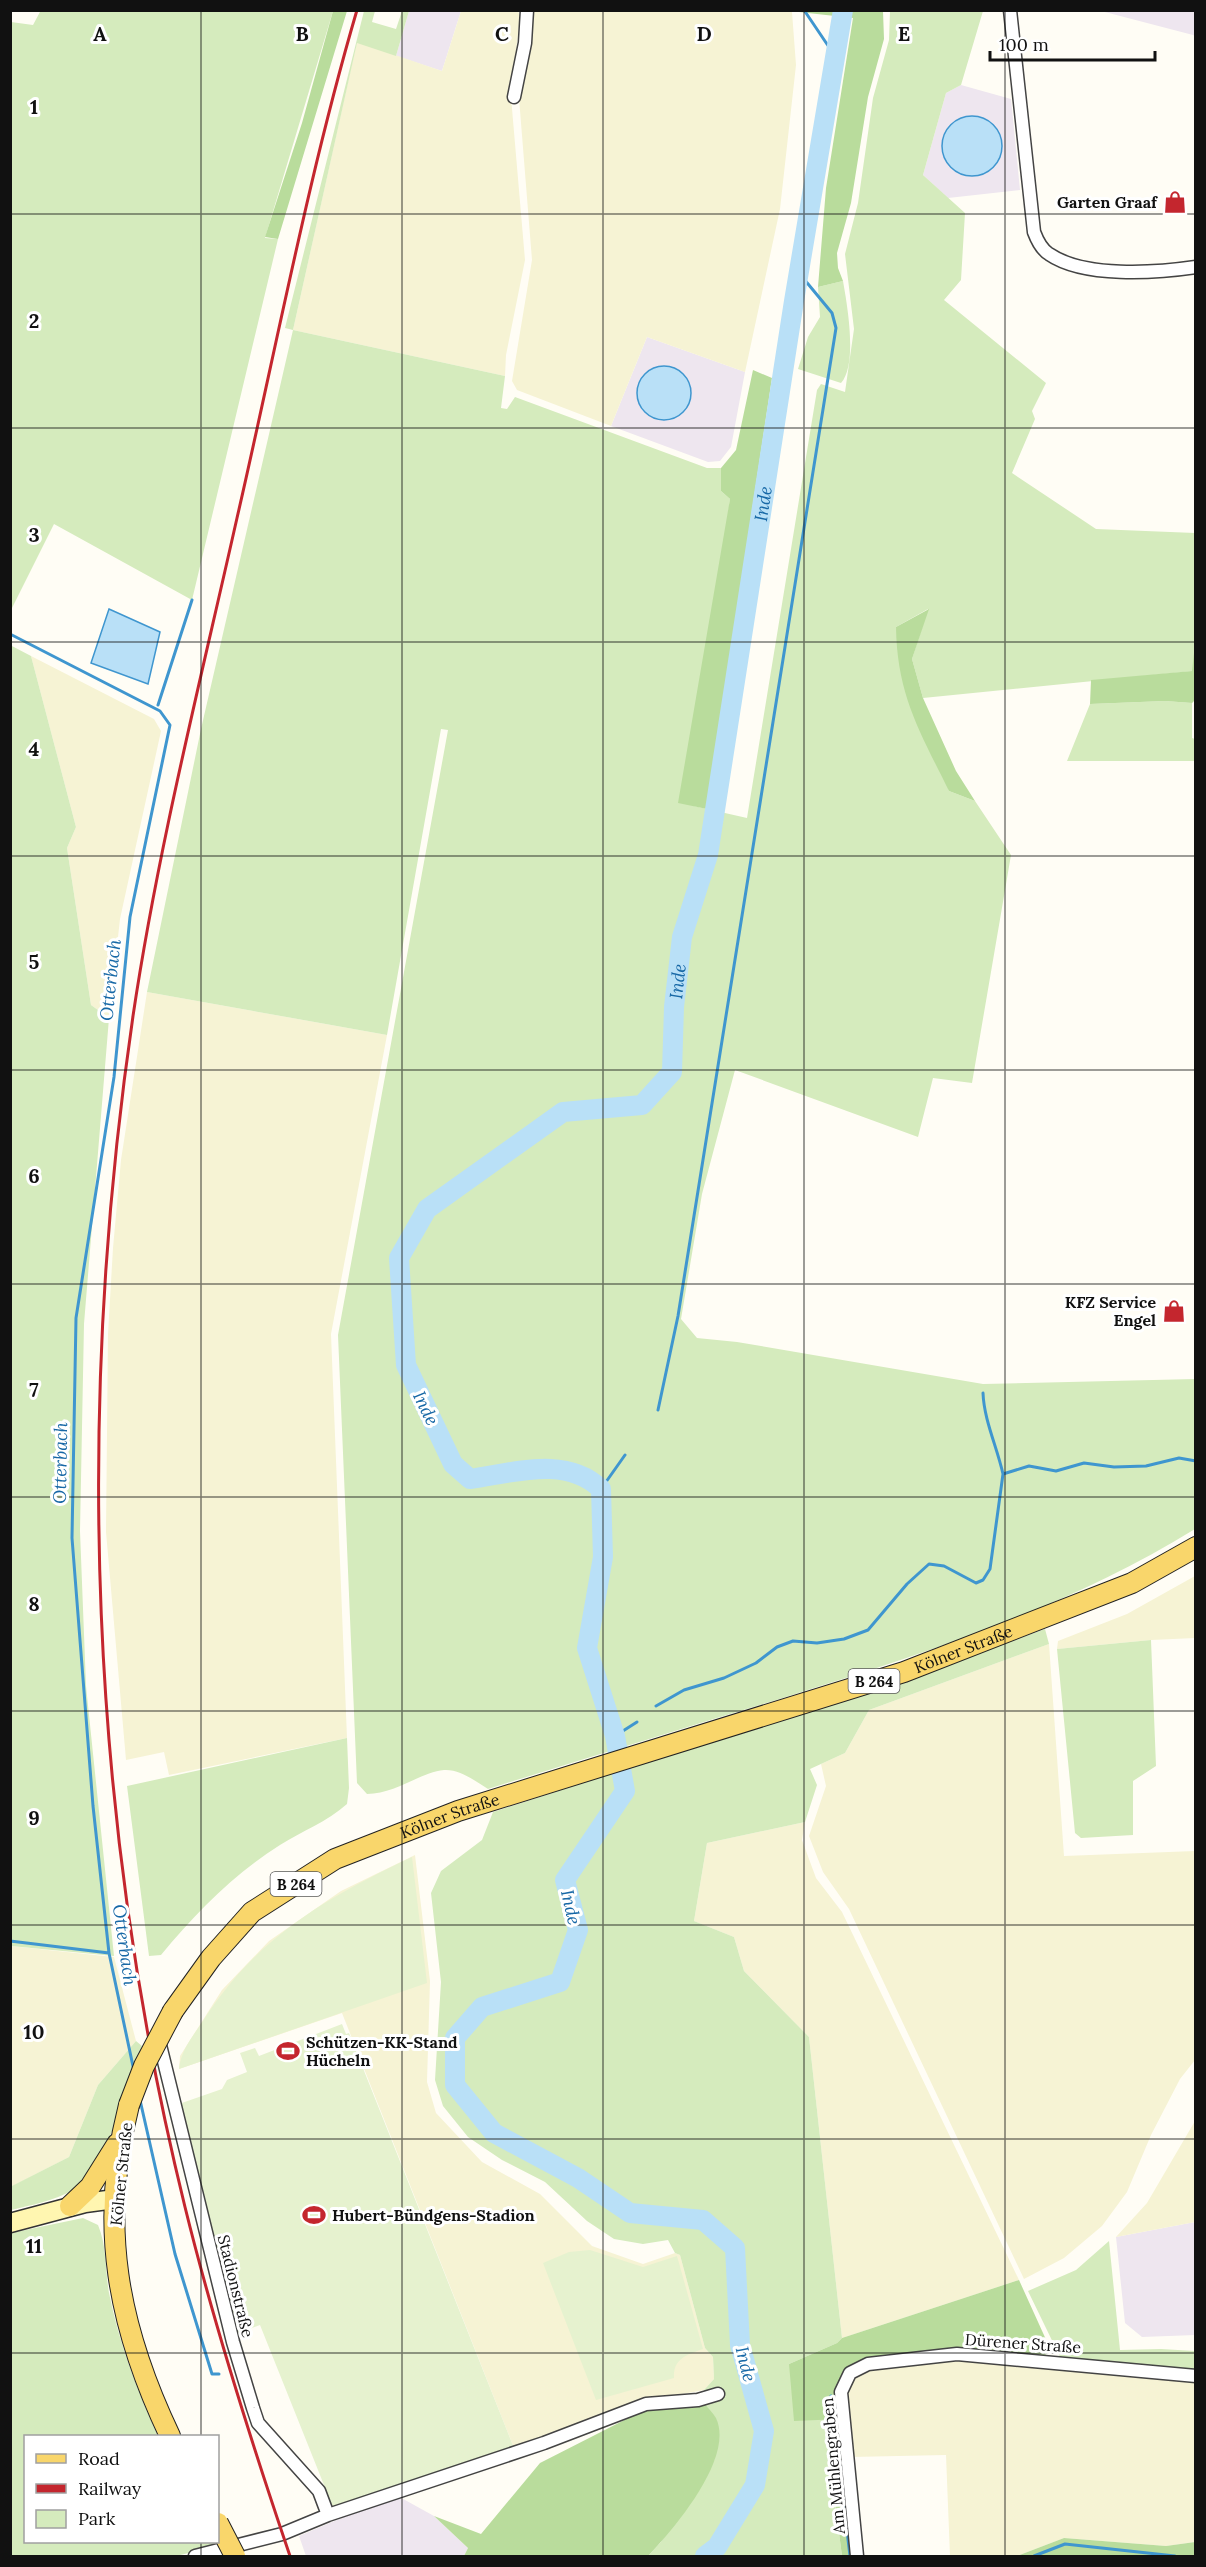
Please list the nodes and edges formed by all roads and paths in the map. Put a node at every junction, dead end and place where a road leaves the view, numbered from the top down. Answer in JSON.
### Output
{"nodes":[{"id":1,"x":527,"y":10,"type":"edge"},
{"id":2,"x":1010,"y":10,"type":"edge"},
{"id":3,"x":514,"y":97,"type":"dead end"},
{"id":4,"x":1196,"y":267,"type":"edge"},
{"id":5,"x":1196,"y":1547,"type":"edge"},
{"id":6,"x":159,"y":2042,"type":"dead end"},
{"id":7,"x":123,"y":2134,"type":"junction"},
{"id":8,"x":115,"y":2199,"type":"junction"},
{"id":9,"x":70,"y":2206,"type":"junction"},
{"id":10,"x":10,"y":2223,"type":"edge"},
{"id":11,"x":850,"y":2373,"type":"joint"},
{"id":12,"x":1196,"y":2376,"type":"edge"},
{"id":13,"x":718,"y":2394,"type":"dead end"},
{"id":14,"x":170,"y":2435,"type":"edge"},
{"id":15,"x":328,"y":2515,"type":"junction"},
{"id":16,"x":219,"y":2525,"type":"edge"},
{"id":17,"x":195,"y":2556,"type":"edge"},
{"id":18,"x":236,"y":2556,"type":"edge"},
{"id":19,"x":857,"y":2556,"type":"edge"}],
"edges":[{"from":1,"to":3,"type":"street"},
{"from":2,"to":4,"type":"street"},
{"from":5,"to":7,"type":"main road","name":"Kölner Straße","number":"B 264","bridge":true},
{"from":6,"to":15,"type":"street","name":"Stadionstraße"},
{"from":7,"to":8,"type":"main road","name":"Kölner Straße","number":"B 264"},
{"from":7,"to":9,"type":"main road"},
{"from":8,"to":9,"type":"street"},
{"from":8,"to":14,"type":"main road","name":"Kölner Straße","number":"B 264"},
{"from":9,"to":10,"type":"street"},
{"from":11,"to":12,"type":"street","name":"Dürener Straße"},
{"from":11,"to":19,"type":"street","name":"Am Mühlengraben"},
{"from":13,"to":15,"type":"street"},
{"from":15,"to":17,"type":"street"},
{"from":16,"to":18,"type":"main road","bridge":true}]}
